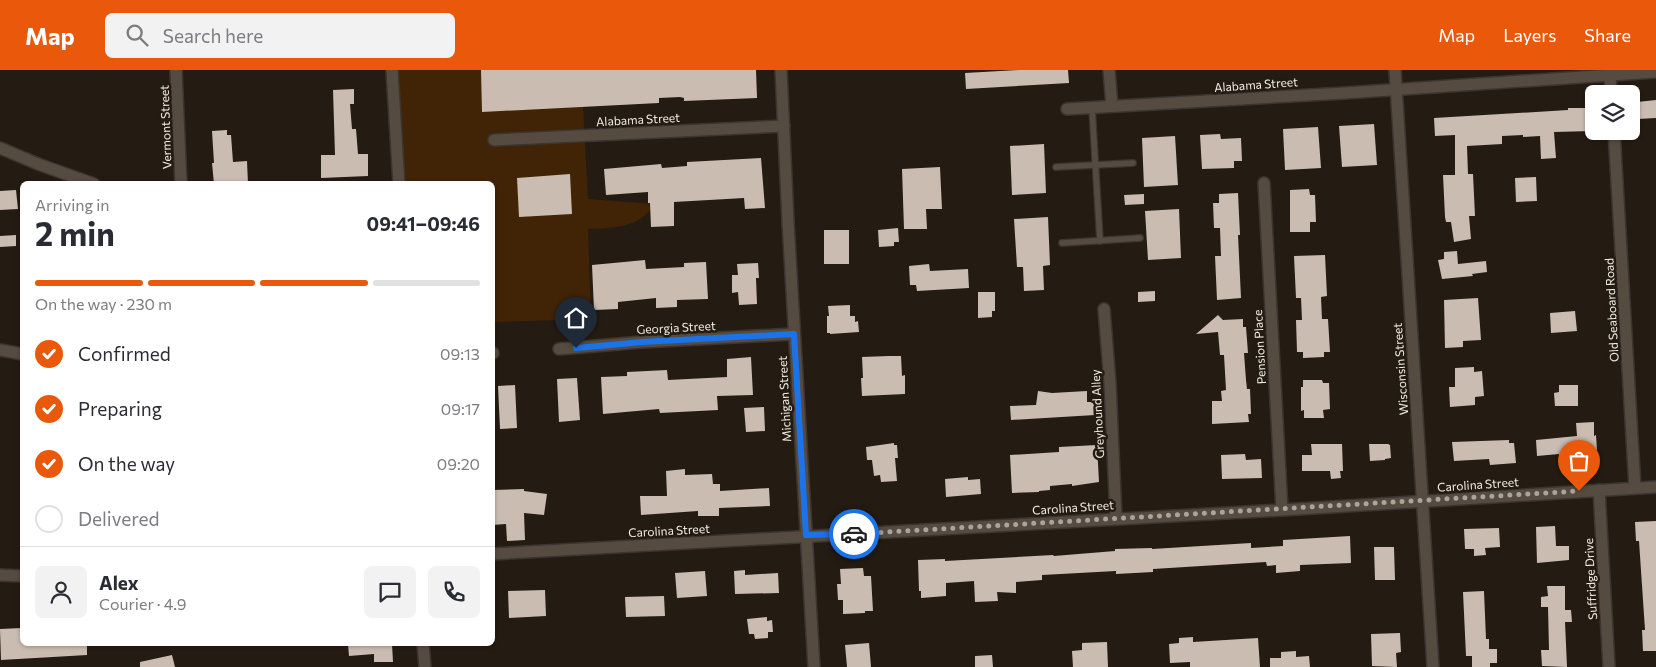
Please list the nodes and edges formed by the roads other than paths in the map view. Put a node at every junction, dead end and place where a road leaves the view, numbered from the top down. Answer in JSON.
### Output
{"nodes":[{"id":1,"x":176,"y":70,"type":"edge"},
{"id":2,"x":392,"y":70,"type":"edge"},
{"id":3,"x":782,"y":70,"type":"edge"},
{"id":4,"x":1109,"y":70,"type":"edge"},
{"id":5,"x":1395,"y":70,"type":"edge"},
{"id":6,"x":1656,"y":72,"type":"edge"},
{"id":7,"x":1610,"y":74,"type":"junction"},
{"id":8,"x":1611,"y":85,"type":"edge"},
{"id":9,"x":1396,"y":89,"type":"junction"},
{"id":10,"x":1112,"y":106,"type":"junction"},
{"id":11,"x":1092,"y":108,"type":"junction"},
{"id":12,"x":1067,"y":109,"type":"dead end"},
{"id":13,"x":784,"y":126,"type":"junction"},
{"id":14,"x":494,"y":140,"type":"dead end"},
{"id":15,"x":1615,"y":140,"type":"edge"},
{"id":16,"x":0,"y":148,"type":"edge"},
{"id":17,"x":1133,"y":163,"type":"dead end"},
{"id":18,"x":1096,"y":165,"type":"junction"},
{"id":19,"x":1056,"y":167,"type":"dead end"},
{"id":20,"x":86,"y":181,"type":"edge"},
{"id":21,"x":181,"y":181,"type":"edge"},
{"id":22,"x":399,"y":181,"type":"edge"},
{"id":23,"x":1264,"y":183,"type":"dead end"},
{"id":24,"x":1140,"y":238,"type":"dead end"},
{"id":25,"x":1100,"y":241,"type":"junction"},
{"id":26,"x":1062,"y":243,"type":"dead end"},
{"id":27,"x":1104,"y":309,"type":"dead end"},
{"id":28,"x":794,"y":334,"type":"junction"},
{"id":29,"x":559,"y":349,"type":"dead end"},
{"id":30,"x":0,"y":350,"type":"edge"},
{"id":31,"x":20,"y":354,"type":"edge"},
{"id":32,"x":1656,"y":487,"type":"edge"},
{"id":33,"x":1635,"y":488,"type":"junction"},
{"id":34,"x":1599,"y":490,"type":"junction"},
{"id":35,"x":1423,"y":501,"type":"junction"},
{"id":36,"x":1282,"y":510,"type":"junction"},
{"id":37,"x":1116,"y":518,"type":"junction"},
{"id":38,"x":806,"y":535,"type":"junction"},
{"id":39,"x":495,"y":554,"type":"edge"},
{"id":40,"x":0,"y":575,"type":"edge"},
{"id":41,"x":20,"y":576,"type":"edge"},
{"id":42,"x":423,"y":646,"type":"edge"},
{"id":43,"x":425,"y":667,"type":"edge"},
{"id":44,"x":814,"y":667,"type":"edge"},
{"id":45,"x":1433,"y":667,"type":"edge"},
{"id":46,"x":1609,"y":667,"type":"edge"}],
"edges":[{"from":1,"to":21,"type":"street","name":"Vermont Street"},
{"from":2,"to":22,"type":"street"},
{"from":3,"to":13,"type":"street","name":"Michigan Street"},
{"from":4,"to":10,"type":"street"},
{"from":5,"to":9,"type":"street","name":"Wisconsin Street"},
{"from":6,"to":7,"type":"street","name":"Alabama Street"},
{"from":7,"to":8,"type":"street"},
{"from":7,"to":9,"type":"street","name":"Alabama Street"},
{"from":9,"to":10,"type":"street","name":"Alabama Street"},
{"from":9,"to":35,"type":"street","name":"Wisconsin Street"},
{"from":10,"to":11,"type":"street","name":"Alabama Street"},
{"from":11,"to":12,"type":"street","name":"Alabama Street"},
{"from":11,"to":18,"type":"lane"},
{"from":13,"to":14,"type":"street","name":"Alabama Street"},
{"from":13,"to":28,"type":"street","name":"Michigan Street"},
{"from":15,"to":33,"type":"street","name":"Old Seaboard Road"},
{"from":16,"to":20,"type":"street"},
{"from":17,"to":18,"type":"lane"},
{"from":18,"to":19,"type":"lane"},
{"from":18,"to":25,"type":"lane"},
{"from":23,"to":36,"type":"street","name":"Pension Place"},
{"from":24,"to":25,"type":"lane"},
{"from":25,"to":26,"type":"lane"},
{"from":27,"to":37,"type":"street","name":"Greyhound Alley"},
{"from":28,"to":29,"type":"street","name":"Georgia Street"},
{"from":28,"to":38,"type":"street","name":"Michigan Street"},
{"from":30,"to":31,"type":"street"},
{"from":32,"to":33,"type":"street","name":"Carolina Street"},
{"from":33,"to":34,"type":"street","name":"Carolina Street"},
{"from":34,"to":35,"type":"street","name":"Carolina Street"},
{"from":34,"to":46,"type":"street","name":"Suffridge Drive"},
{"from":35,"to":36,"type":"street","name":"Carolina Street"},
{"from":35,"to":45,"type":"street","name":"Wisconsin Street"},
{"from":36,"to":37,"type":"street","name":"Carolina Street"},
{"from":37,"to":38,"type":"street","name":"Carolina Street"},
{"from":38,"to":39,"type":"street","name":"Carolina Street"},
{"from":38,"to":44,"type":"street","name":"Michigan Street"},
{"from":40,"to":41,"type":"street"},
{"from":42,"to":43,"type":"street"}]}
